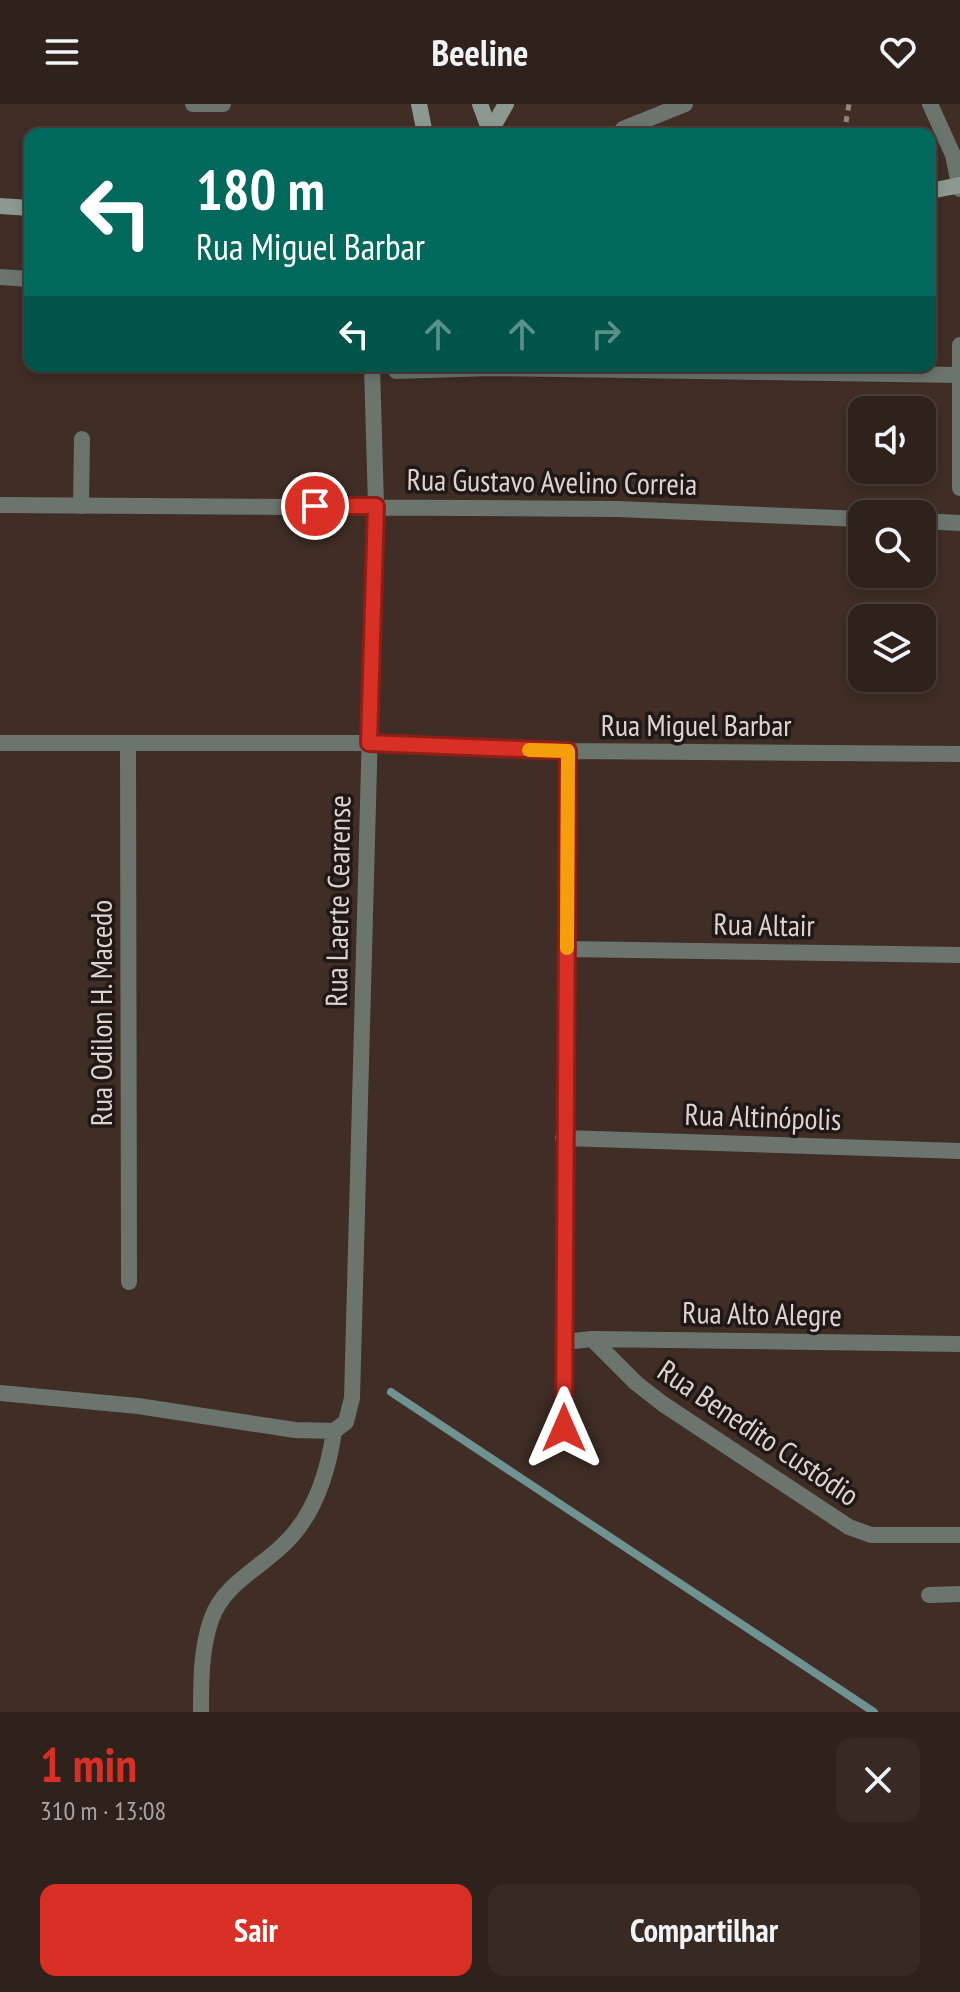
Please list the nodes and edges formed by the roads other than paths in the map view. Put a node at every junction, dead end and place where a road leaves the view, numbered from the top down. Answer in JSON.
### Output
{"nodes":[{"id":1,"x":193,"y":104,"type":"edge"},
{"id":2,"x":223,"y":104,"type":"edge"},
{"id":3,"x":419,"y":104,"type":"edge"},
{"id":4,"x":480,"y":104,"type":"edge"},
{"id":5,"x":506,"y":104,"type":"edge"},
{"id":6,"x":685,"y":104,"type":"edge"},
{"id":7,"x":930,"y":104,"type":"edge"},
{"id":8,"x":424,"y":128,"type":"edge"},
{"id":9,"x":488,"y":128,"type":"edge"},
{"id":10,"x":493,"y":128,"type":"edge"},
{"id":11,"x":625,"y":128,"type":"edge"},
{"id":12,"x":960,"y":187,"type":"edge"},
{"id":13,"x":936,"y":190,"type":"edge"},
{"id":14,"x":0,"y":206,"type":"edge"},
{"id":15,"x":24,"y":208,"type":"edge"},
{"id":16,"x":0,"y":277,"type":"edge"},
{"id":17,"x":24,"y":279,"type":"edge"},
{"id":18,"x":960,"y":345,"type":"edge"},
{"id":19,"x":372,"y":372,"type":"edge"},
{"id":20,"x":783,"y":372,"type":"edge"},
{"id":21,"x":959,"y":375,"type":"edge"},
{"id":22,"x":82,"y":439,"type":"dead end"},
{"id":23,"x":960,"y":488,"type":"edge"},
{"id":24,"x":0,"y":505,"type":"edge"},
{"id":25,"x":81,"y":506,"type":"junction"},
{"id":26,"x":376,"y":506,"type":"junction"},
{"id":27,"x":848,"y":518,"type":"edge"},
{"id":28,"x":936,"y":522,"type":"edge"},
{"id":29,"x":960,"y":523,"type":"edge"},
{"id":30,"x":0,"y":743,"type":"edge"},
{"id":31,"x":369,"y":743,"type":"junction"},
{"id":32,"x":128,"y":744,"type":"junction"},
{"id":33,"x":568,"y":751,"type":"junction"},
{"id":34,"x":960,"y":754,"type":"edge"},
{"id":35,"x":567,"y":949,"type":"junction"},
{"id":36,"x":960,"y":955,"type":"edge"},
{"id":37,"x":563,"y":1138,"type":"junction"},
{"id":38,"x":960,"y":1151,"type":"edge"},
{"id":39,"x":129,"y":1282,"type":"dead end"},
{"id":40,"x":592,"y":1339,"type":"junction"},
{"id":41,"x":564,"y":1342,"type":"junction"},
{"id":42,"x":960,"y":1344,"type":"edge"},
{"id":43,"x":0,"y":1393,"type":"edge"},
{"id":44,"x":564,"y":1428,"type":"dead end"},
{"id":45,"x":334,"y":1431,"type":"junction"},
{"id":46,"x":960,"y":1535,"type":"edge"},
{"id":47,"x":960,"y":1594,"type":"edge"},
{"id":48,"x":929,"y":1595,"type":"dead end"},
{"id":49,"x":201,"y":1712,"type":"edge"}],
"edges":[{"from":1,"to":2,"type":"street"},
{"from":3,"to":8,"type":"main road"},
{"from":4,"to":9,"type":"main road"},
{"from":5,"to":10,"type":"main road"},
{"from":6,"to":11,"type":"street"},
{"from":7,"to":12,"type":"street"},
{"from":12,"to":13,"type":"main road","bridge":true},
{"from":14,"to":15,"type":"main road"},
{"from":16,"to":17,"type":"street"},
{"from":18,"to":21,"type":"street"},
{"from":19,"to":26,"type":"street","name":"Rua Laerte Cearense"},
{"from":20,"to":21,"type":"street"},
{"from":21,"to":23,"type":"street"},
{"from":22,"to":25,"type":"street"},
{"from":24,"to":25,"type":"street","name":"Rua Gustavo Avelino Correia"},
{"from":25,"to":26,"type":"street","name":"Rua Gustavo Avelino Correia"},
{"from":26,"to":27,"type":"street","name":"Rua Gustavo Avelino Correia"},
{"from":26,"to":31,"type":"street","name":"Rua Laerte Cearense"},
{"from":28,"to":29,"type":"street"},
{"from":30,"to":32,"type":"street","name":"Rua Miguel Barbar"},
{"from":31,"to":32,"type":"street","name":"Rua Miguel Barbar"},
{"from":31,"to":33,"type":"street","name":"Rua Miguel Barbar"},
{"from":31,"to":45,"type":"street","name":"Rua Laerte Cearense"},
{"from":32,"to":39,"type":"street","name":"Rua Odilon H. Macedo"},
{"from":33,"to":34,"type":"street","name":"Rua Miguel Barbar"},
{"from":33,"to":35,"type":"street"},
{"from":35,"to":36,"type":"street","name":"Rua Altair"},
{"from":35,"to":37,"type":"street"},
{"from":37,"to":38,"type":"street","name":"Rua Altinópolis"},
{"from":37,"to":41,"type":"street"},
{"from":40,"to":41,"type":"street","name":"Rua Alto Alegre"},
{"from":40,"to":42,"type":"street","name":"Rua Alto Alegre"},
{"from":40,"to":46,"type":"street","name":"Rua Benedito Custódio"},
{"from":41,"to":44,"type":"street"},
{"from":43,"to":45,"type":"street"},
{"from":45,"to":49,"type":"street","name":"Rua Laerte Cearense"},
{"from":47,"to":48,"type":"street"}]}
